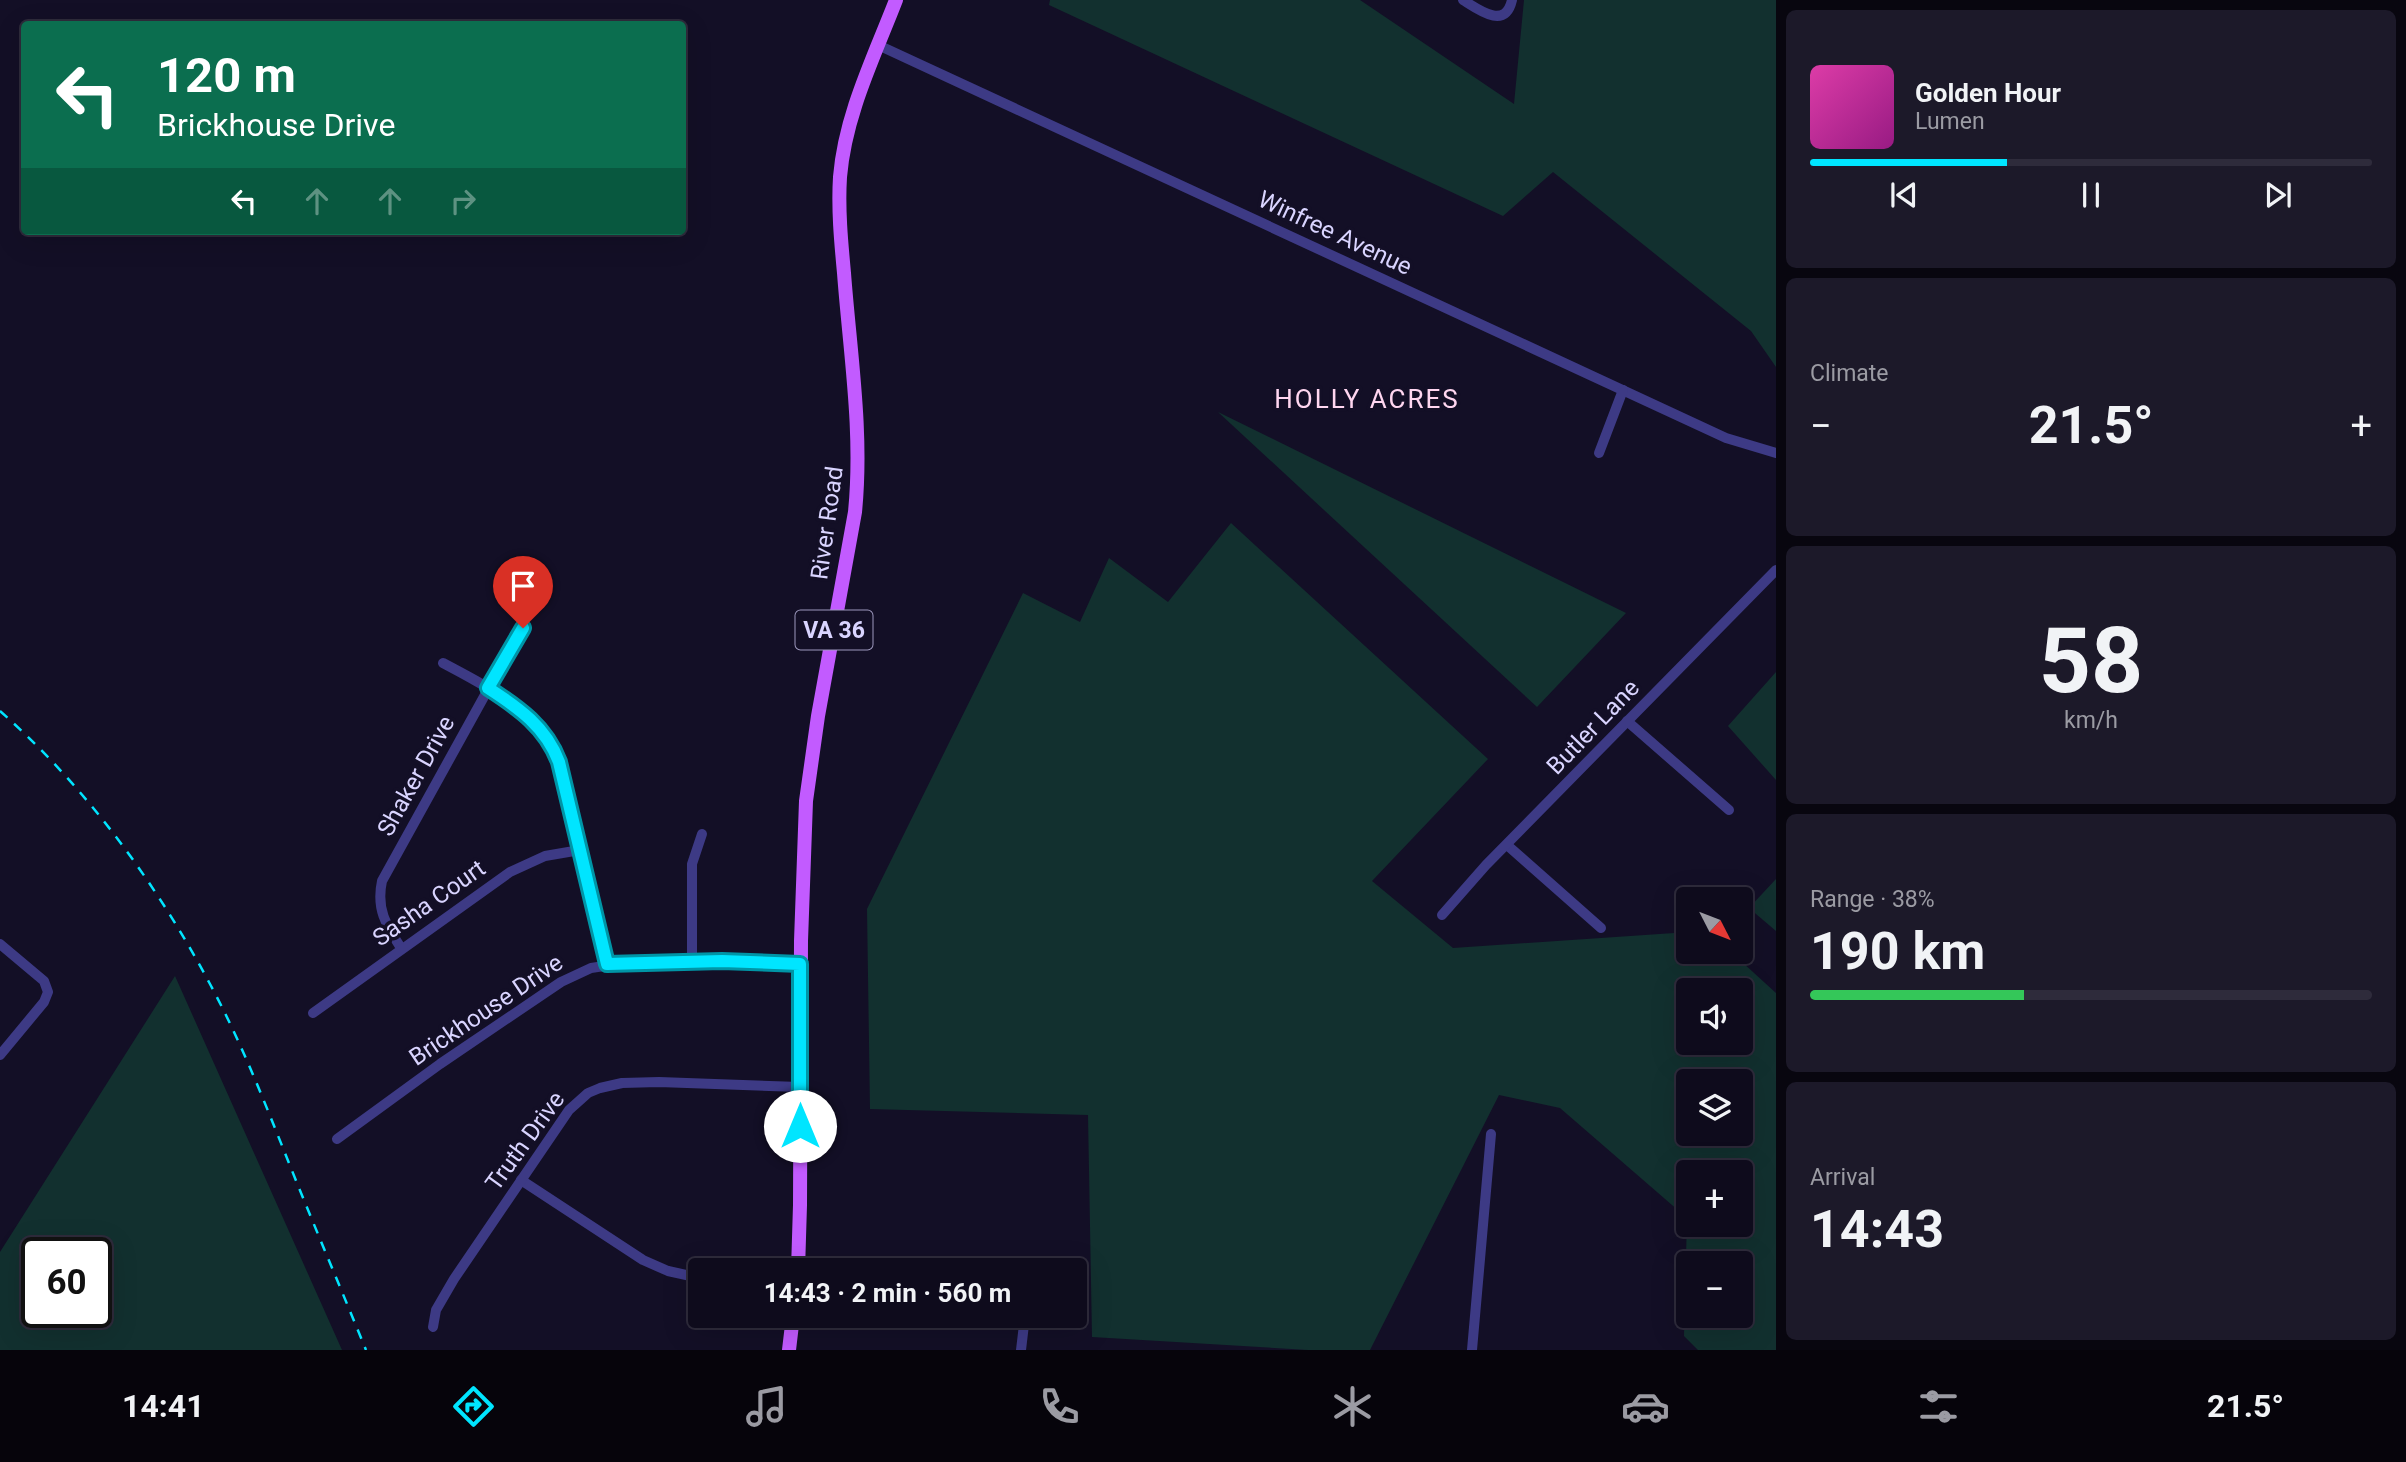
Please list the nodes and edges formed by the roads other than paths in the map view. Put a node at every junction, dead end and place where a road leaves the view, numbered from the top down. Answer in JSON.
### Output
{"nodes":[{"id":1,"x":896,"y":0,"type":"edge"},
{"id":2,"x":1512,"y":0,"type":"edge"},
{"id":3,"x":1466,"y":2,"type":"edge"},
{"id":4,"x":878,"y":45,"type":"junction"},
{"id":5,"x":1623,"y":390,"type":"junction"},
{"id":6,"x":1599,"y":453,"type":"dead end"},
{"id":7,"x":1776,"y":453,"type":"edge"},
{"id":8,"x":1776,"y":570,"type":"edge"},
{"id":9,"x":523,"y":628,"type":"dead end"},
{"id":10,"x":443,"y":663,"type":"dead end"},
{"id":11,"x":488,"y":688,"type":"junction"},
{"id":12,"x":1627,"y":721,"type":"junction"},
{"id":13,"x":1729,"y":810,"type":"dead end"},
{"id":14,"x":702,"y":834,"type":"dead end"},
{"id":15,"x":1507,"y":845,"type":"junction"},
{"id":16,"x":580,"y":850,"type":"junction"},
{"id":17,"x":1442,"y":915,"type":"dead end"},
{"id":18,"x":1601,"y":928,"type":"dead end"},
{"id":19,"x":0,"y":944,"type":"edge"},
{"id":20,"x":401,"y":948,"type":"junction"},
{"id":21,"x":692,"y":962,"type":"junction"},
{"id":22,"x":607,"y":964,"type":"junction"},
{"id":23,"x":800,"y":964,"type":"junction"},
{"id":24,"x":313,"y":1013,"type":"dead end"},
{"id":25,"x":0,"y":1055,"type":"edge"},
{"id":26,"x":800,"y":1087,"type":"junction"},
{"id":27,"x":1491,"y":1134,"type":"dead end"},
{"id":28,"x":337,"y":1139,"type":"dead end"},
{"id":29,"x":521,"y":1180,"type":"junction"},
{"id":30,"x":798,"y":1258,"type":"edge"},
{"id":31,"x":688,"y":1275,"type":"edge"},
{"id":32,"x":433,"y":1327,"type":"dead end"},
{"id":33,"x":792,"y":1328,"type":"edge"},
{"id":34,"x":1024,"y":1328,"type":"edge"},
{"id":35,"x":789,"y":1350,"type":"edge"},
{"id":36,"x":1021,"y":1350,"type":"edge"},
{"id":37,"x":1472,"y":1350,"type":"edge"}],
"edges":[{"from":1,"to":4,"type":"main road","name":"River Road","number":"VA 36"},
{"from":2,"to":3,"type":"street"},
{"from":4,"to":5,"type":"street","name":"Winfree Avenue"},
{"from":4,"to":23,"type":"main road","name":"River Road","number":"VA 36"},
{"from":5,"to":6,"type":"street"},
{"from":5,"to":7,"type":"street","name":"Winfree Avenue"},
{"from":8,"to":12,"type":"street","name":"Butler Lane"},
{"from":9,"to":11,"type":"street","name":"Shaker Drive"},
{"from":10,"to":11,"type":"street"},
{"from":11,"to":16,"type":"street"},
{"from":11,"to":20,"type":"street","name":"Shaker Drive"},
{"from":12,"to":13,"type":"street"},
{"from":12,"to":15,"type":"street","name":"Butler Lane"},
{"from":14,"to":21,"type":"street"},
{"from":15,"to":17,"type":"street","name":"Butler Lane"},
{"from":15,"to":18,"type":"street"},
{"from":16,"to":20,"type":"street","name":"Sasha Court"},
{"from":16,"to":22,"type":"street"},
{"from":19,"to":25,"type":"street"},
{"from":20,"to":24,"type":"street","name":"Sasha Court"},
{"from":21,"to":22,"type":"street","name":"Brickhouse Drive"},
{"from":21,"to":23,"type":"street","name":"Brickhouse Drive"},
{"from":22,"to":28,"type":"street","name":"Brickhouse Drive"},
{"from":23,"to":26,"type":"main road","name":"River Road","number":"VA 36"},
{"from":26,"to":29,"type":"street","name":"Truth Drive"},
{"from":26,"to":30,"type":"main road","name":"River Road","number":"VA 36"},
{"from":27,"to":37,"type":"street"},
{"from":29,"to":31,"type":"street"},
{"from":29,"to":32,"type":"street","name":"Truth Drive"},
{"from":33,"to":35,"type":"main road"},
{"from":34,"to":36,"type":"street"}]}
